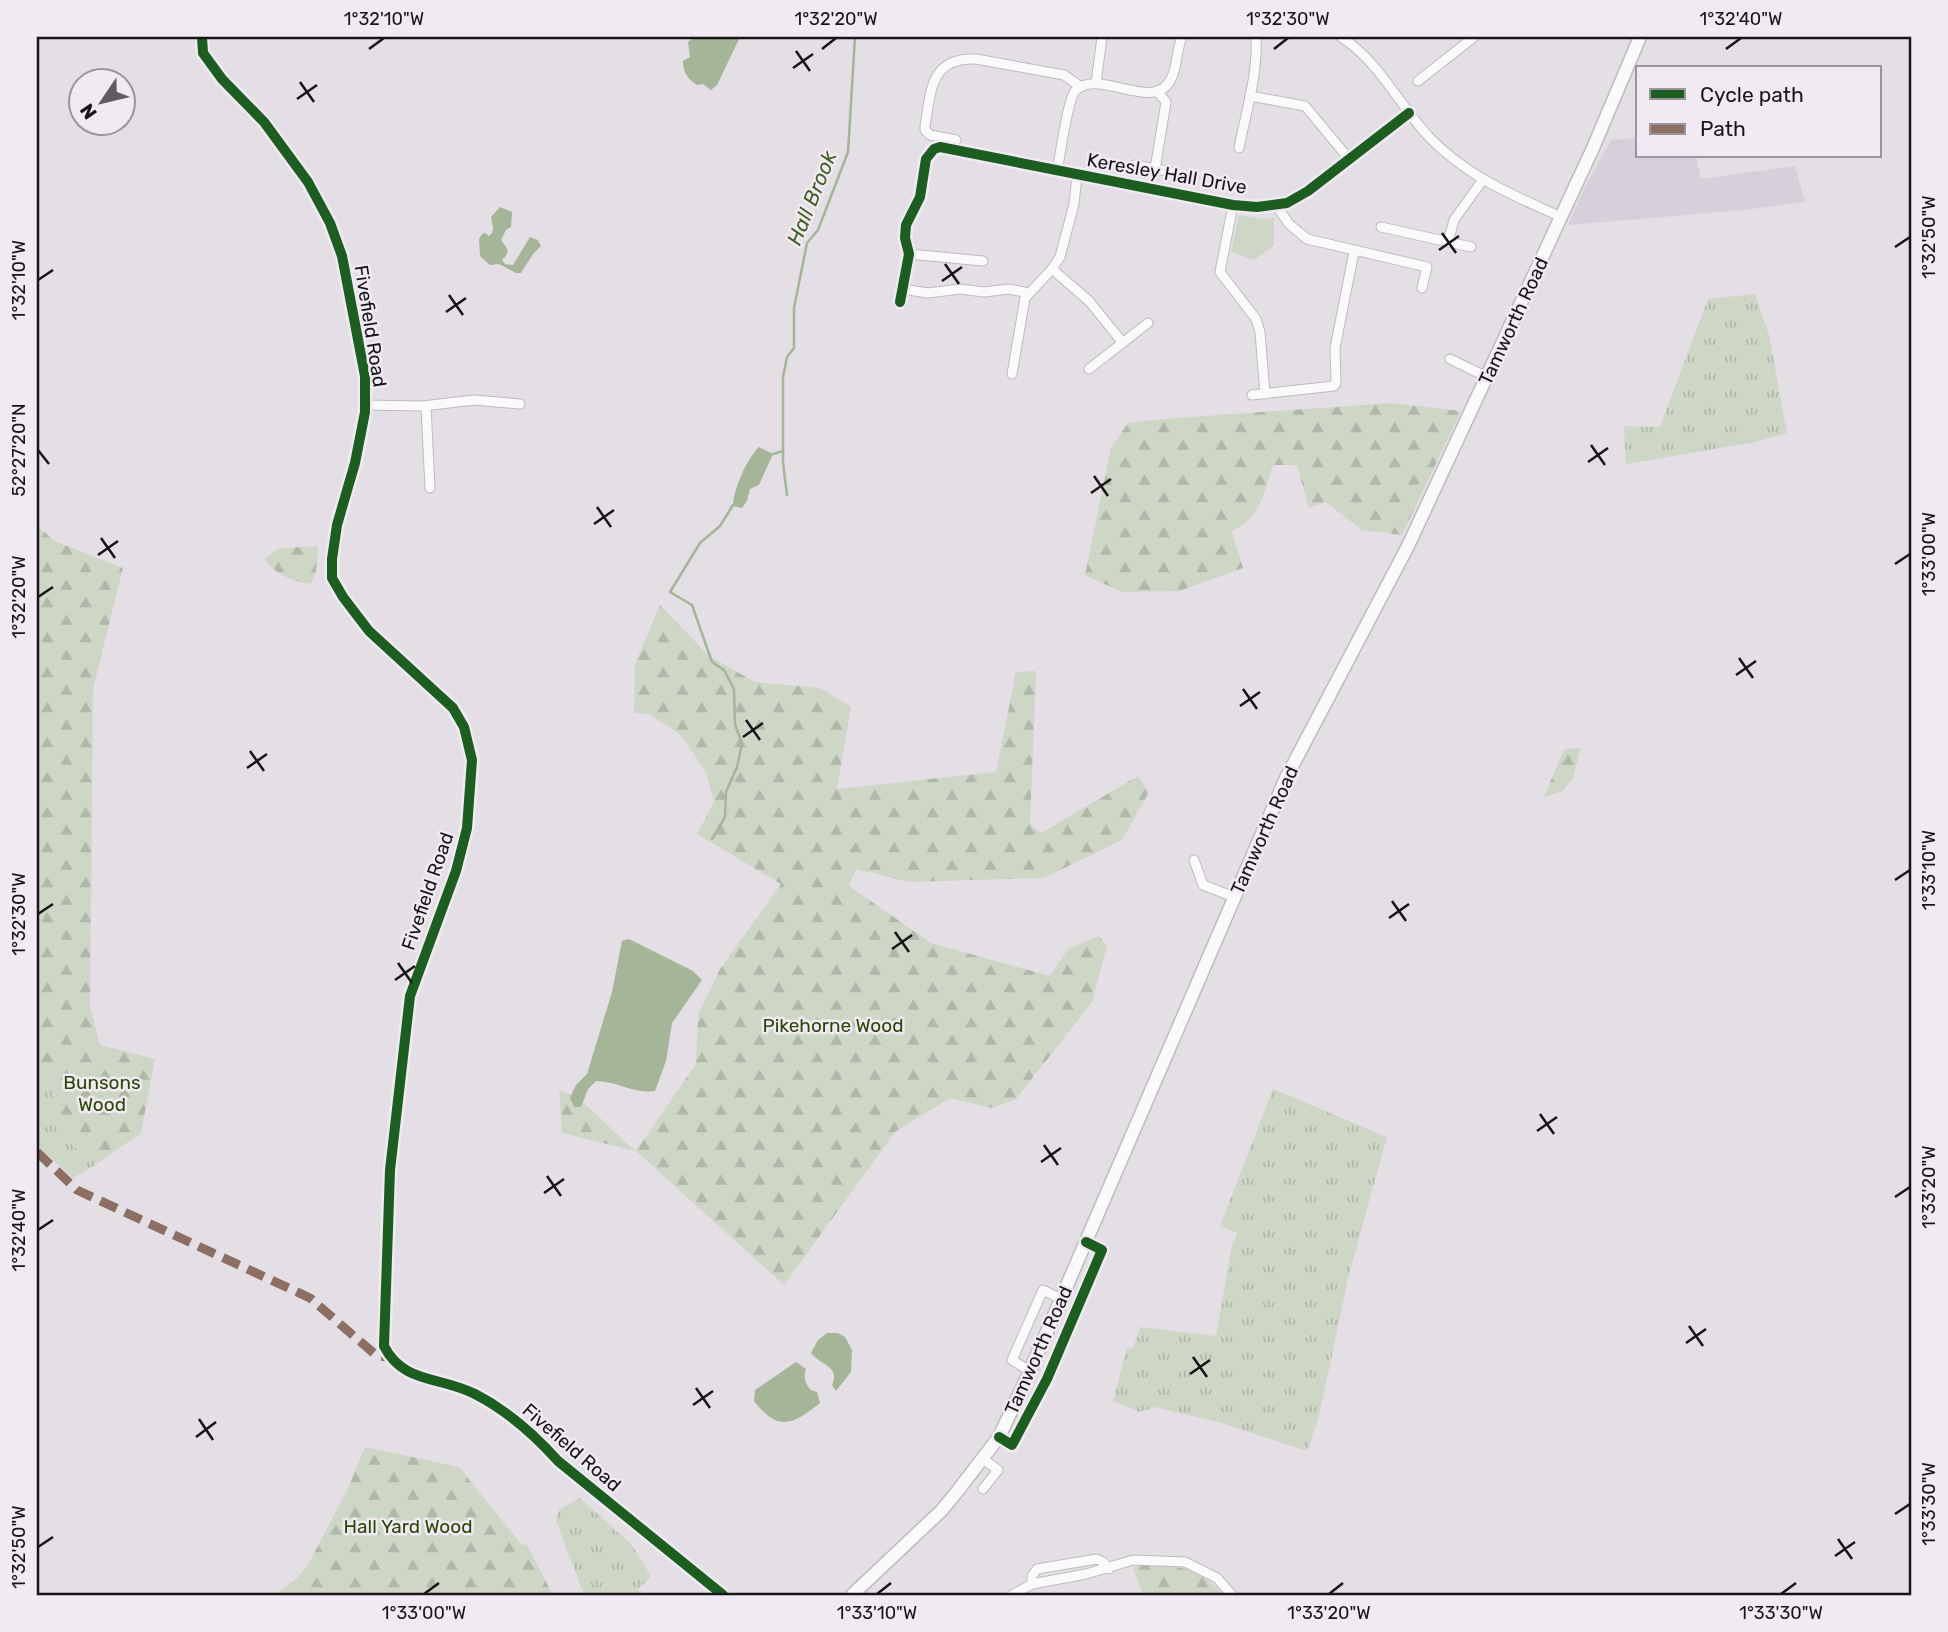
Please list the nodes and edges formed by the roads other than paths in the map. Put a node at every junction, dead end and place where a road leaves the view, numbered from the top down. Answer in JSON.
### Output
{"nodes":[{"id":1,"x":202,"y":37,"type":"edge"},
{"id":2,"x":1102,"y":37,"type":"edge"},
{"id":3,"x":1182,"y":37,"type":"edge"},
{"id":4,"x":1256,"y":37,"type":"edge"},
{"id":5,"x":1341,"y":37,"type":"edge"},
{"id":6,"x":1452,"y":37,"type":"edge"},
{"id":7,"x":1474,"y":37,"type":"edge"},
{"id":8,"x":1640,"y":37,"type":"edge"},
{"id":9,"x":1460,"y":47,"type":"junction"},
{"id":10,"x":1418,"y":81,"type":"dead end"},
{"id":11,"x":1096,"y":83,"type":"junction"},
{"id":12,"x":1081,"y":88,"type":"junction"},
{"id":13,"x":1157,"y":92,"type":"junction"},
{"id":14,"x":1250,"y":96,"type":"junction"},
{"id":15,"x":1409,"y":113,"type":"junction"},
{"id":16,"x":956,"y":140,"type":"dead end"},
{"id":17,"x":1239,"y":148,"type":"dead end"},
{"id":18,"x":1349,"y":159,"type":"junction"},
{"id":19,"x":1135,"y":165,"type":"dead end"},
{"id":20,"x":1155,"y":169,"type":"junction"},
{"id":21,"x":1058,"y":171,"type":"junction"},
{"id":22,"x":1176,"y":173,"type":"dead end"},
{"id":23,"x":1077,"y":175,"type":"junction"},
{"id":24,"x":1482,"y":181,"type":"junction"},
{"id":25,"x":1233,"y":205,"type":"junction"},
{"id":26,"x":1276,"y":205,"type":"junction"},
{"id":27,"x":1561,"y":217,"type":"junction"},
{"id":28,"x":1381,"y":227,"type":"dead end"},
{"id":29,"x":1448,"y":242,"type":"junction"},
{"id":30,"x":1471,"y":247,"type":"dead end"},
{"id":31,"x":1354,"y":251,"type":"junction"},
{"id":32,"x":909,"y":254,"type":"junction"},
{"id":33,"x":983,"y":261,"type":"dead end"},
{"id":34,"x":1052,"y":269,"type":"junction"},
{"id":35,"x":1422,"y":288,"type":"dead end"},
{"id":36,"x":902,"y":289,"type":"junction"},
{"id":37,"x":1029,"y":293,"type":"junction"},
{"id":38,"x":900,"y":302,"type":"dead end"},
{"id":39,"x":1148,"y":323,"type":"dead end"},
{"id":40,"x":1123,"y":343,"type":"junction"},
{"id":41,"x":1450,"y":359,"type":"dead end"},
{"id":42,"x":1089,"y":369,"type":"dead end"},
{"id":43,"x":1012,"y":374,"type":"dead end"},
{"id":44,"x":1487,"y":377,"type":"junction"},
{"id":45,"x":1265,"y":394,"type":"junction"},
{"id":46,"x":1252,"y":395,"type":"dead end"},
{"id":47,"x":520,"y":404,"type":"dead end"},
{"id":48,"x":365,"y":405,"type":"junction"},
{"id":49,"x":426,"y":406,"type":"junction"},
{"id":50,"x":430,"y":488,"type":"dead end"},
{"id":51,"x":1194,"y":860,"type":"dead end"},
{"id":52,"x":1234,"y":897,"type":"junction"},
{"id":53,"x":1086,"y":1242,"type":"junction"},
{"id":54,"x":1061,"y":1299,"type":"junction"},
{"id":55,"x":1030,"y":1371,"type":"junction"},
{"id":56,"x":999,"y":1437,"type":"junction"},
{"id":57,"x":983,"y":1459,"type":"junction"},
{"id":58,"x":984,"y":1489,"type":"dead end"},
{"id":59,"x":856,"y":1594,"type":"edge"},
{"id":60,"x":723,"y":1595,"type":"edge"},
{"id":61,"x":1012,"y":1595,"type":"edge"},
{"id":62,"x":1232,"y":1595,"type":"edge"}],
"edges":[{"from":1,"to":48,"type":"street","name":"Fivefield Road"},
{"from":2,"to":11,"type":"street"},
{"from":3,"to":13,"type":"street"},
{"from":4,"to":14,"type":"street"},
{"from":5,"to":15,"type":"street"},
{"from":6,"to":9,"type":"street"},
{"from":7,"to":9,"type":"street"},
{"from":8,"to":27,"type":"main road","name":"Tamworth Road"},
{"from":9,"to":10,"type":"street"},
{"from":11,"to":12,"type":"street"},
{"from":11,"to":13,"type":"street"},
{"from":12,"to":16,"type":"street"},
{"from":12,"to":21,"type":"street"},
{"from":13,"to":20,"type":"street"},
{"from":14,"to":17,"type":"street"},
{"from":14,"to":18,"type":"street"},
{"from":15,"to":18,"type":"street","name":"Keresley Hall Drive"},
{"from":15,"to":24,"type":"street"},
{"from":18,"to":26,"type":"street","name":"Keresley Hall Drive"},
{"from":19,"to":20,"type":"street"},
{"from":20,"to":22,"type":"street"},
{"from":21,"to":23,"type":"street","name":"Keresley Hall Drive"},
{"from":21,"to":32,"type":"street","name":"Keresley Hall Drive"},
{"from":23,"to":25,"type":"street","name":"Keresley Hall Drive"},
{"from":23,"to":34,"type":"street"},
{"from":24,"to":27,"type":"street"},
{"from":24,"to":29,"type":"street"},
{"from":25,"to":26,"type":"street","name":"Keresley Hall Drive"},
{"from":25,"to":45,"type":"street"},
{"from":26,"to":31,"type":"street"},
{"from":27,"to":44,"type":"main road","name":"Tamworth Road"},
{"from":28,"to":29,"type":"street"},
{"from":29,"to":30,"type":"street"},
{"from":31,"to":35,"type":"street"},
{"from":31,"to":45,"type":"street"},
{"from":32,"to":33,"type":"street"},
{"from":32,"to":36,"type":"street"},
{"from":34,"to":37,"type":"street"},
{"from":34,"to":40,"type":"street"},
{"from":36,"to":37,"type":"street"},
{"from":36,"to":38,"type":"street"},
{"from":37,"to":43,"type":"street"},
{"from":39,"to":40,"type":"street"},
{"from":40,"to":42,"type":"street"},
{"from":41,"to":44,"type":"street"},
{"from":44,"to":52,"type":"main road","name":"Tamworth Road"},
{"from":45,"to":46,"type":"street"},
{"from":47,"to":49,"type":"street"},
{"from":48,"to":49,"type":"street"},
{"from":48,"to":60,"type":"street","name":"Fivefield Road"},
{"from":49,"to":50,"type":"street"},
{"from":51,"to":52,"type":"street"},
{"from":52,"to":53,"type":"main road","name":"Tamworth Road"},
{"from":53,"to":54,"type":"main road","name":"Tamworth Road"},
{"from":53,"to":56,"type":"street"},
{"from":54,"to":55,"type":"main road","name":"Tamworth Road"},
{"from":54,"to":55,"type":"street"},
{"from":55,"to":56,"type":"main road","name":"Tamworth Road"},
{"from":56,"to":57,"type":"main road","name":"Tamworth Road"},
{"from":57,"to":58,"type":"street"},
{"from":57,"to":59,"type":"main road","name":"Tamworth Road"},
{"from":61,"to":62,"type":"street"}]}
